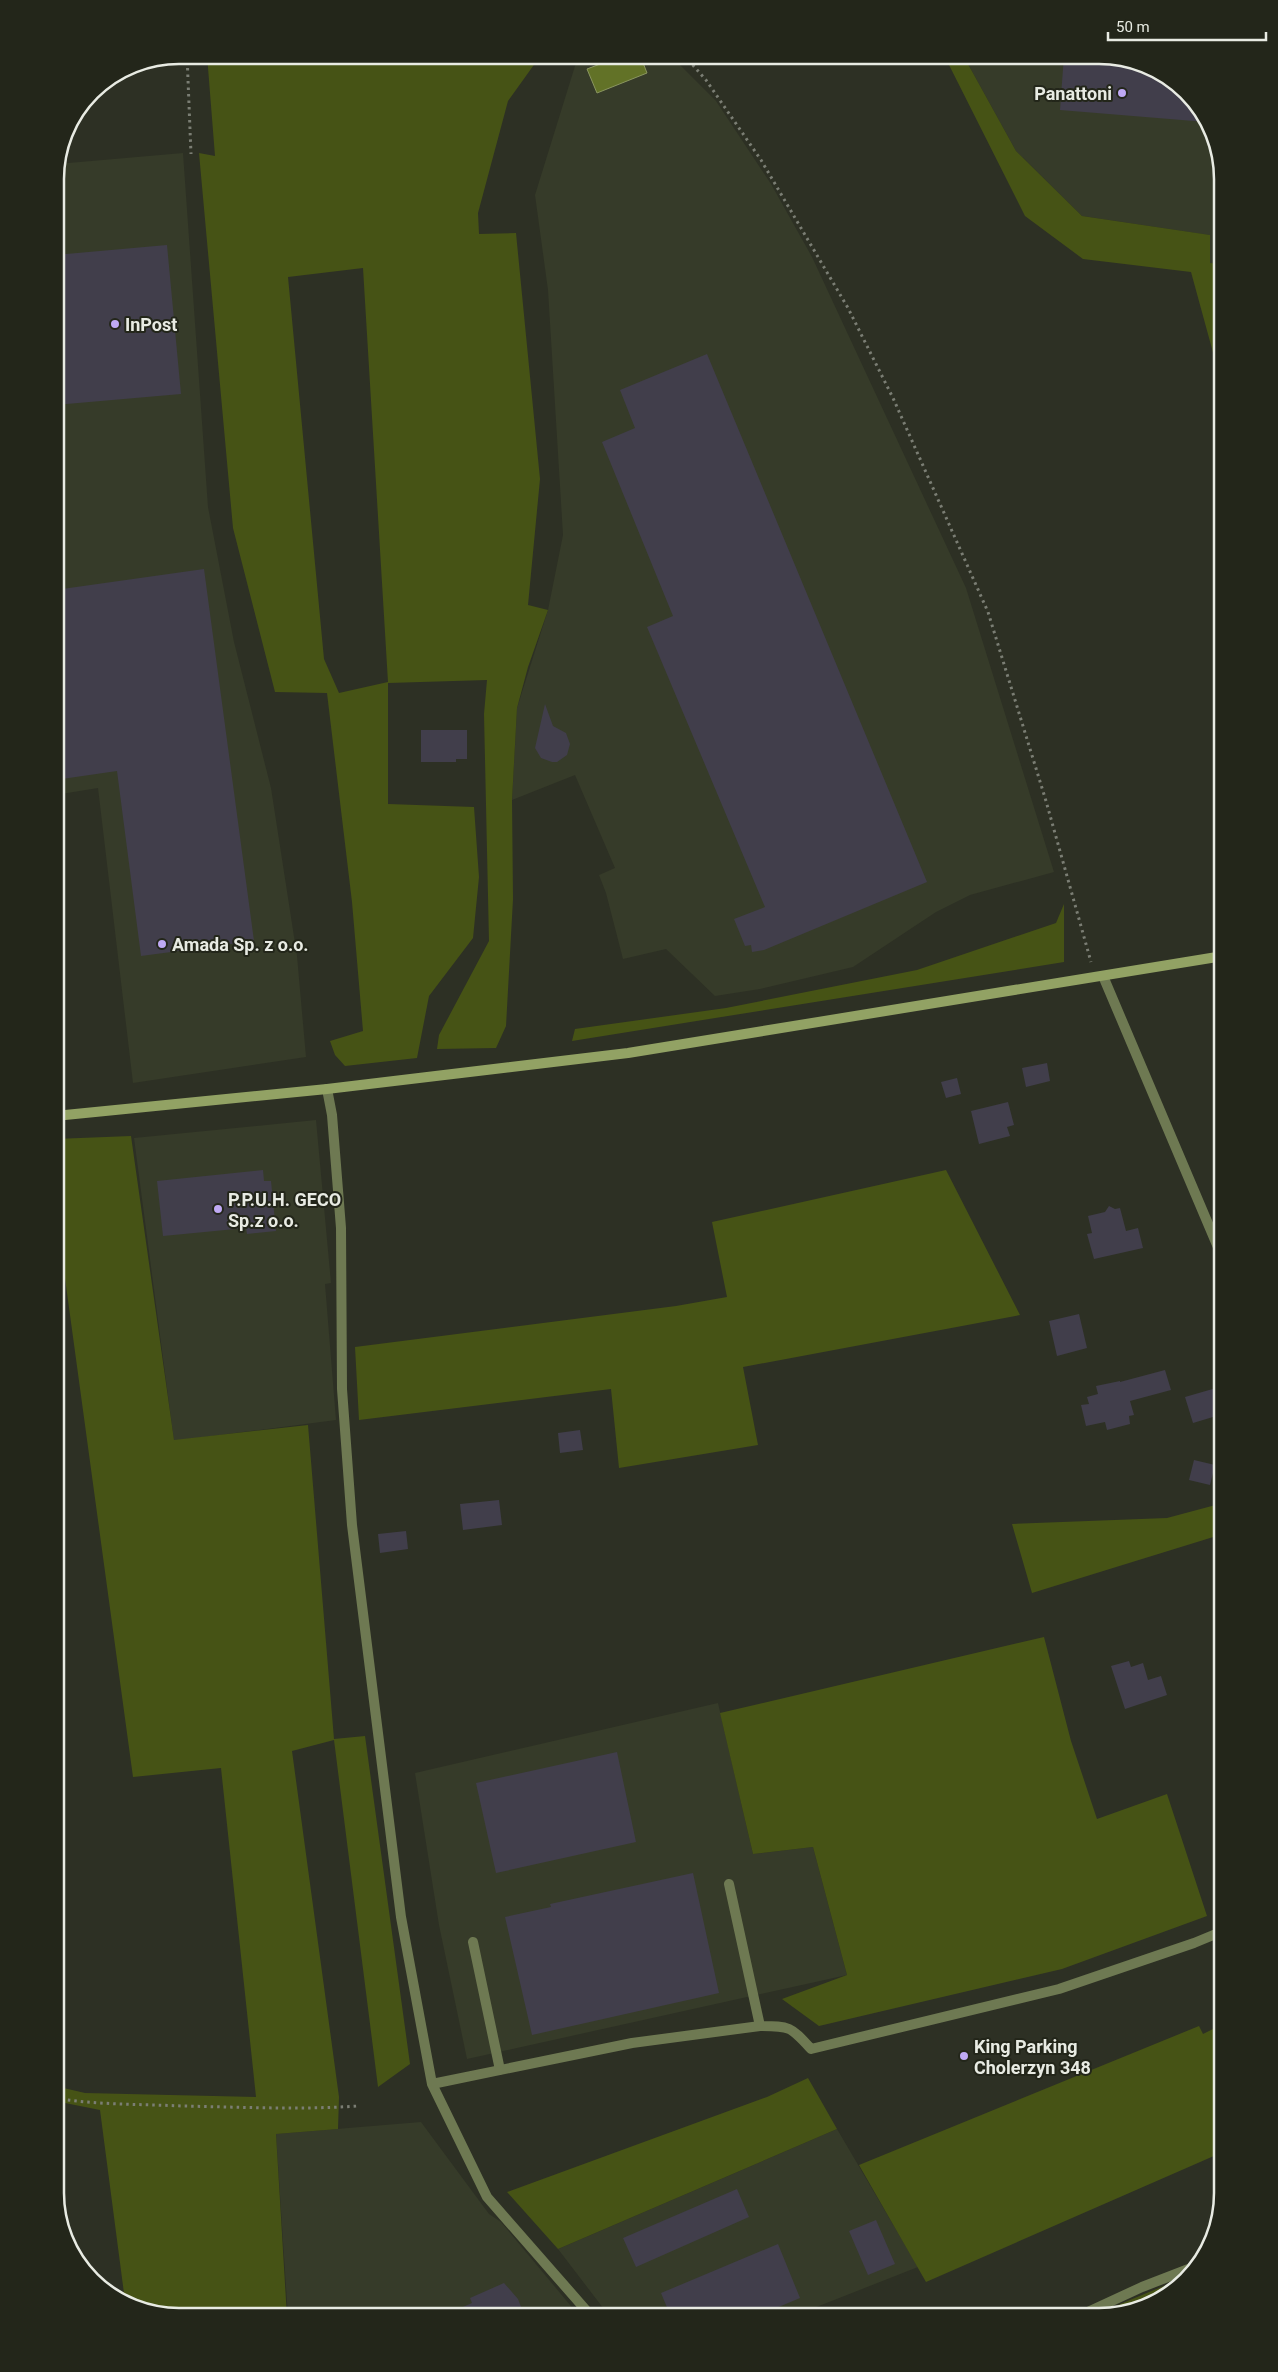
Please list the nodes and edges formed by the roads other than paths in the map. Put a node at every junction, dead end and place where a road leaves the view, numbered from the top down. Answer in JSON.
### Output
{"nodes":[{"id":1,"x":1214,"y":958,"type":"edge"},
{"id":2,"x":1103,"y":976,"type":"junction"},
{"id":3,"x":327,"y":1089,"type":"junction"},
{"id":4,"x":64,"y":1115,"type":"edge"},
{"id":5,"x":1214,"y":1238,"type":"edge"},
{"id":6,"x":729,"y":1884,"type":"dead end"},
{"id":7,"x":1214,"y":1935,"type":"edge"},
{"id":8,"x":473,"y":1942,"type":"dead end"},
{"id":9,"x":760,"y":2026,"type":"junction"},
{"id":10,"x":500,"y":2070,"type":"junction"},
{"id":11,"x":432,"y":2084,"type":"junction"},
{"id":12,"x":1184,"y":2271,"type":"edge"},
{"id":13,"x":584,"y":2308,"type":"edge"},
{"id":14,"x":1096,"y":2308,"type":"edge"}],
"edges":[{"from":1,"to":2,"type":"main road"},
{"from":2,"to":3,"type":"main road"},
{"from":2,"to":5,"type":"street"},
{"from":3,"to":4,"type":"main road"},
{"from":3,"to":11,"type":"street"},
{"from":6,"to":9,"type":"street"},
{"from":7,"to":9,"type":"street"},
{"from":8,"to":10,"type":"street"},
{"from":9,"to":10,"type":"street"},
{"from":10,"to":11,"type":"street"},
{"from":11,"to":13,"type":"street"},
{"from":12,"to":14,"type":"street"}]}
